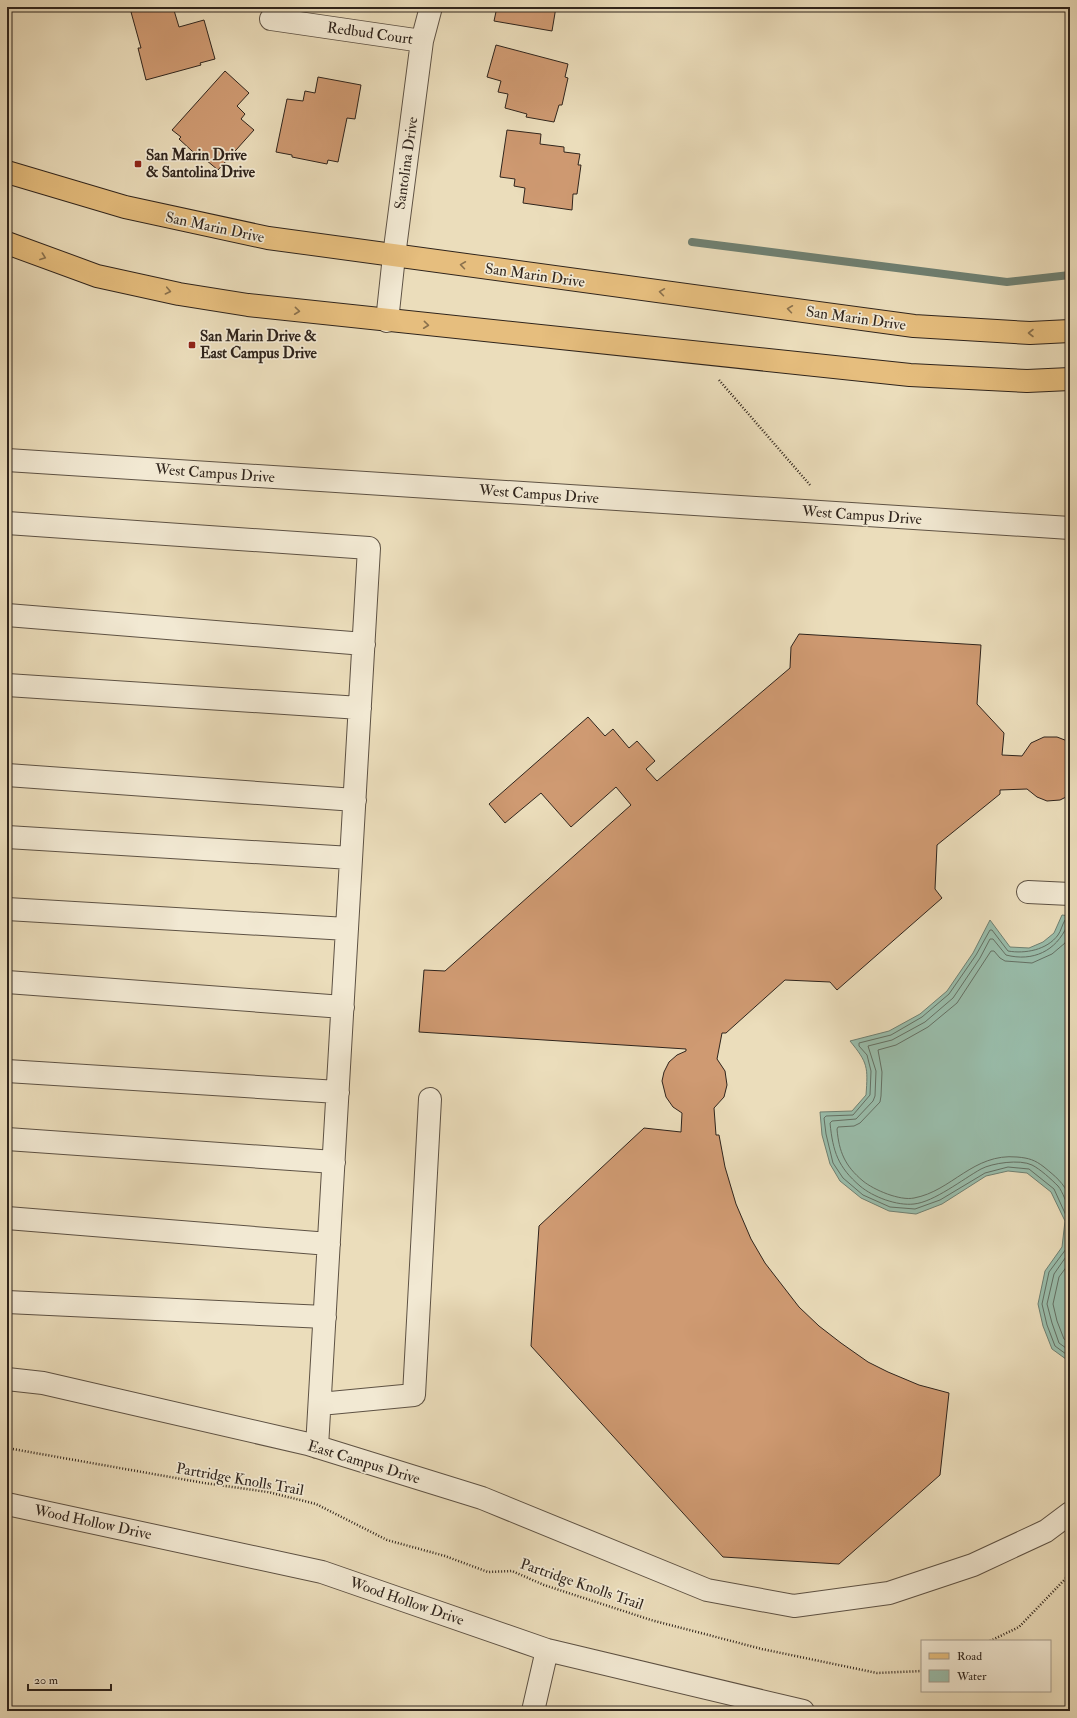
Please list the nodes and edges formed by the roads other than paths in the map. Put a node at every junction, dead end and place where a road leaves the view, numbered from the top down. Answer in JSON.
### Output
{"nodes":[{"id":1,"x":431,"y":7,"type":"edge"},
{"id":2,"x":271,"y":19,"type":"dead end"},
{"id":3,"x":422,"y":41,"type":"junction"},
{"id":4,"x":7,"y":172,"type":"edge"},
{"id":5,"x":7,"y":243,"type":"edge"},
{"id":6,"x":394,"y":256,"type":"junction"},
{"id":7,"x":387,"y":321,"type":"junction"},
{"id":8,"x":1070,"y":331,"type":"edge"},
{"id":9,"x":1070,"y":379,"type":"edge"},
{"id":10,"x":7,"y":460,"type":"edge"},
{"id":11,"x":7,"y":523,"type":"edge"},
{"id":12,"x":1070,"y":528,"type":"edge"},
{"id":13,"x":7,"y":615,"type":"edge"},
{"id":14,"x":364,"y":644,"type":"junction"},
{"id":15,"x":7,"y":685,"type":"edge"},
{"id":16,"x":360,"y":708,"type":"junction"},
{"id":17,"x":7,"y":774,"type":"edge"},
{"id":18,"x":354,"y":800,"type":"junction"},
{"id":19,"x":7,"y":837,"type":"edge"},
{"id":20,"x":351,"y":858,"type":"junction"},
{"id":21,"x":1028,"y":892,"type":"dead end"},
{"id":22,"x":1070,"y":894,"type":"edge"},
{"id":23,"x":7,"y":909,"type":"edge"},
{"id":24,"x":347,"y":929,"type":"junction"},
{"id":25,"x":7,"y":982,"type":"edge"},
{"id":26,"x":343,"y":1006,"type":"junction"},
{"id":27,"x":7,"y":1071,"type":"edge"},
{"id":28,"x":338,"y":1092,"type":"junction"},
{"id":29,"x":430,"y":1099,"type":"dead end"},
{"id":30,"x":7,"y":1139,"type":"edge"},
{"id":31,"x":334,"y":1162,"type":"junction"},
{"id":32,"x":7,"y":1218,"type":"edge"},
{"id":33,"x":329,"y":1244,"type":"junction"},
{"id":34,"x":7,"y":1302,"type":"edge"},
{"id":35,"x":325,"y":1317,"type":"junction"},
{"id":36,"x":7,"y":1379,"type":"edge"},
{"id":37,"x":320,"y":1404,"type":"junction"},
{"id":38,"x":318,"y":1447,"type":"junction"},
{"id":39,"x":7,"y":1504,"type":"edge"},
{"id":40,"x":1070,"y":1513,"type":"edge"},
{"id":41,"x":547,"y":1650,"type":"junction"},
{"id":42,"x":533,"y":1711,"type":"edge"},
{"id":43,"x":803,"y":1711,"type":"edge"}],
"edges":[{"from":1,"to":3,"type":"street","name":"Santolina Drive"},
{"from":2,"to":3,"type":"street","name":"Redbud Court"},
{"from":3,"to":6,"type":"street","name":"Santolina Drive"},
{"from":4,"to":6,"type":"main road","name":"San Marin Drive"},
{"from":5,"to":7,"type":"main road","one_way":true},
{"from":6,"to":7,"type":"street","name":"Santolina Drive"},
{"from":8,"to":6,"type":"main road","name":"San Marin Drive","one_way":true},
{"from":7,"to":9,"type":"main road","one_way":true},
{"from":10,"to":12,"type":"street","name":"West Campus Drive"},
{"from":11,"to":14,"type":"street"},
{"from":13,"to":14,"type":"street"},
{"from":14,"to":16,"type":"street"},
{"from":15,"to":16,"type":"street"},
{"from":16,"to":18,"type":"street"},
{"from":17,"to":18,"type":"street"},
{"from":18,"to":20,"type":"street"},
{"from":19,"to":20,"type":"street"},
{"from":20,"to":24,"type":"street"},
{"from":21,"to":22,"type":"street"},
{"from":23,"to":24,"type":"street"},
{"from":24,"to":26,"type":"street"},
{"from":25,"to":26,"type":"street"},
{"from":26,"to":28,"type":"street"},
{"from":27,"to":28,"type":"street"},
{"from":28,"to":31,"type":"street"},
{"from":29,"to":37,"type":"street"},
{"from":30,"to":31,"type":"street"},
{"from":31,"to":33,"type":"street"},
{"from":32,"to":33,"type":"street"},
{"from":33,"to":35,"type":"street"},
{"from":34,"to":35,"type":"street"},
{"from":35,"to":37,"type":"street"},
{"from":36,"to":38,"type":"street","name":"East Campus Drive"},
{"from":37,"to":38,"type":"street"},
{"from":38,"to":40,"type":"street","name":"East Campus Drive"},
{"from":39,"to":41,"type":"street","name":"Wood Hollow Drive"},
{"from":41,"to":42,"type":"street"},
{"from":41,"to":43,"type":"street","name":"Wood Hollow Drive"}]}
